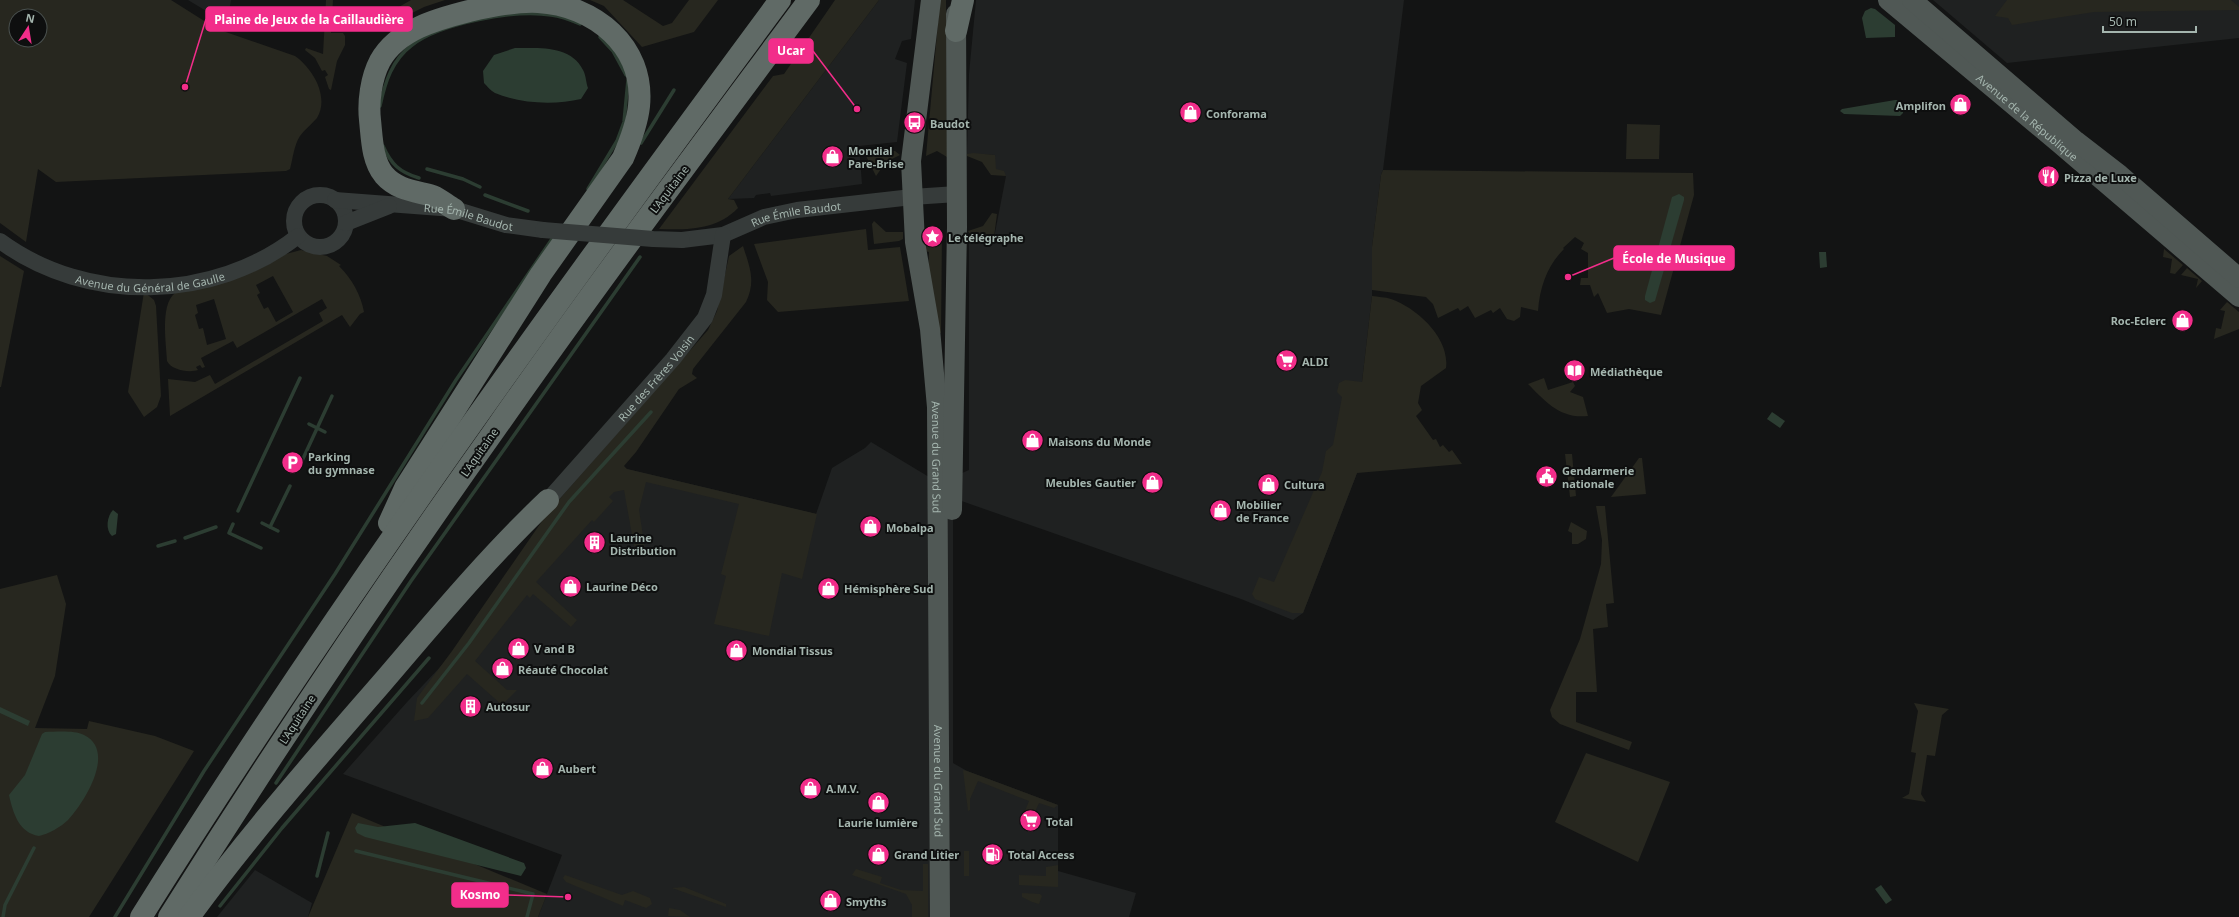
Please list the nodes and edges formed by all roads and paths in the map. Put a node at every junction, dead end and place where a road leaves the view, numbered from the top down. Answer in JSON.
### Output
{"nodes":[{"id":1,"x":780,"y":0,"type":"edge"},
{"id":2,"x":809,"y":0,"type":"edge"},
{"id":3,"x":931,"y":0,"type":"edge"},
{"id":4,"x":955,"y":0,"type":"edge"},
{"id":5,"x":963,"y":0,"type":"edge"},
{"id":6,"x":1888,"y":0,"type":"edge"},
{"id":7,"x":1912,"y":0,"type":"edge"},
{"id":8,"x":956,"y":31,"type":"junction"},
{"id":9,"x":957,"y":194,"type":"junction"},
{"id":10,"x":912,"y":196,"type":"junction"},
{"id":11,"x":335,"y":200,"type":"junction"},
{"id":12,"x":394,"y":205,"type":"junction"},
{"id":13,"x":454,"y":209,"type":"junction"},
{"id":14,"x":346,"y":223,"type":"junction"},
{"id":15,"x":723,"y":235,"type":"junction"},
{"id":16,"x":298,"y":236,"type":"junction"},
{"id":17,"x":0,"y":241,"type":"edge"},
{"id":18,"x":2239,"y":278,"type":"edge"},
{"id":19,"x":2239,"y":297,"type":"edge"},
{"id":20,"x":548,"y":500,"type":"joint"},
{"id":21,"x":368,"y":570,"type":"junction"},
{"id":22,"x":141,"y":917,"type":"edge"},
{"id":23,"x":169,"y":917,"type":"edge"},
{"id":24,"x":189,"y":917,"type":"edge"},
{"id":25,"x":940,"y":917,"type":"edge"},
{"id":26,"x":952,"y":917,"type":"edge"}],
"edges":[{"from":1,"to":21,"type":"highway","name":"L'Aquitaine"},
{"from":2,"to":23,"type":"highway","name":"L'Aquitaine"},
{"from":3,"to":10,"type":"main road","name":"Avenue du Grand Sud"},
{"from":4,"to":8,"type":"main road","name":"Avenue du Grand Sud"},
{"from":5,"to":8,"type":"highway"},
{"from":6,"to":19,"type":"main road","name":"Avenue de la République"},
{"from":7,"to":18,"type":"main road","name":"Avenue de la République"},
{"from":8,"to":9,"type":"main road","name":"Avenue du Grand Sud"},
{"from":9,"to":10,"type":"street","name":"Rue Émile Baudot"},
{"from":9,"to":26,"type":"main road","name":"Avenue du Grand Sud"},
{"from":10,"to":15,"type":"street","name":"Rue Émile Baudot"},
{"from":10,"to":25,"type":"main road","name":"Avenue du Grand Sud"},
{"from":11,"to":12,"type":"street","name":"Rue Émile Baudot"},
{"from":11,"to":14,"type":"street"},
{"from":11,"to":16,"type":"street"},
{"from":12,"to":13,"type":"street","name":"Rue Émile Baudot"},
{"from":12,"to":14,"type":"street","name":"Rue Émile Baudot"},
{"from":13,"to":15,"type":"street","name":"Rue Émile Baudot","bridge":true},
{"from":13,"to":21,"type":"highway"},
{"from":14,"to":16,"type":"street"},
{"from":15,"to":20,"type":"street","name":"Rue des Frères Voisin"},
{"from":16,"to":17,"type":"street","name":"Avenue du Général de Gaulle"},
{"from":20,"to":24,"type":"highway"},
{"from":21,"to":22,"type":"highway","name":"L'Aquitaine"}]}
